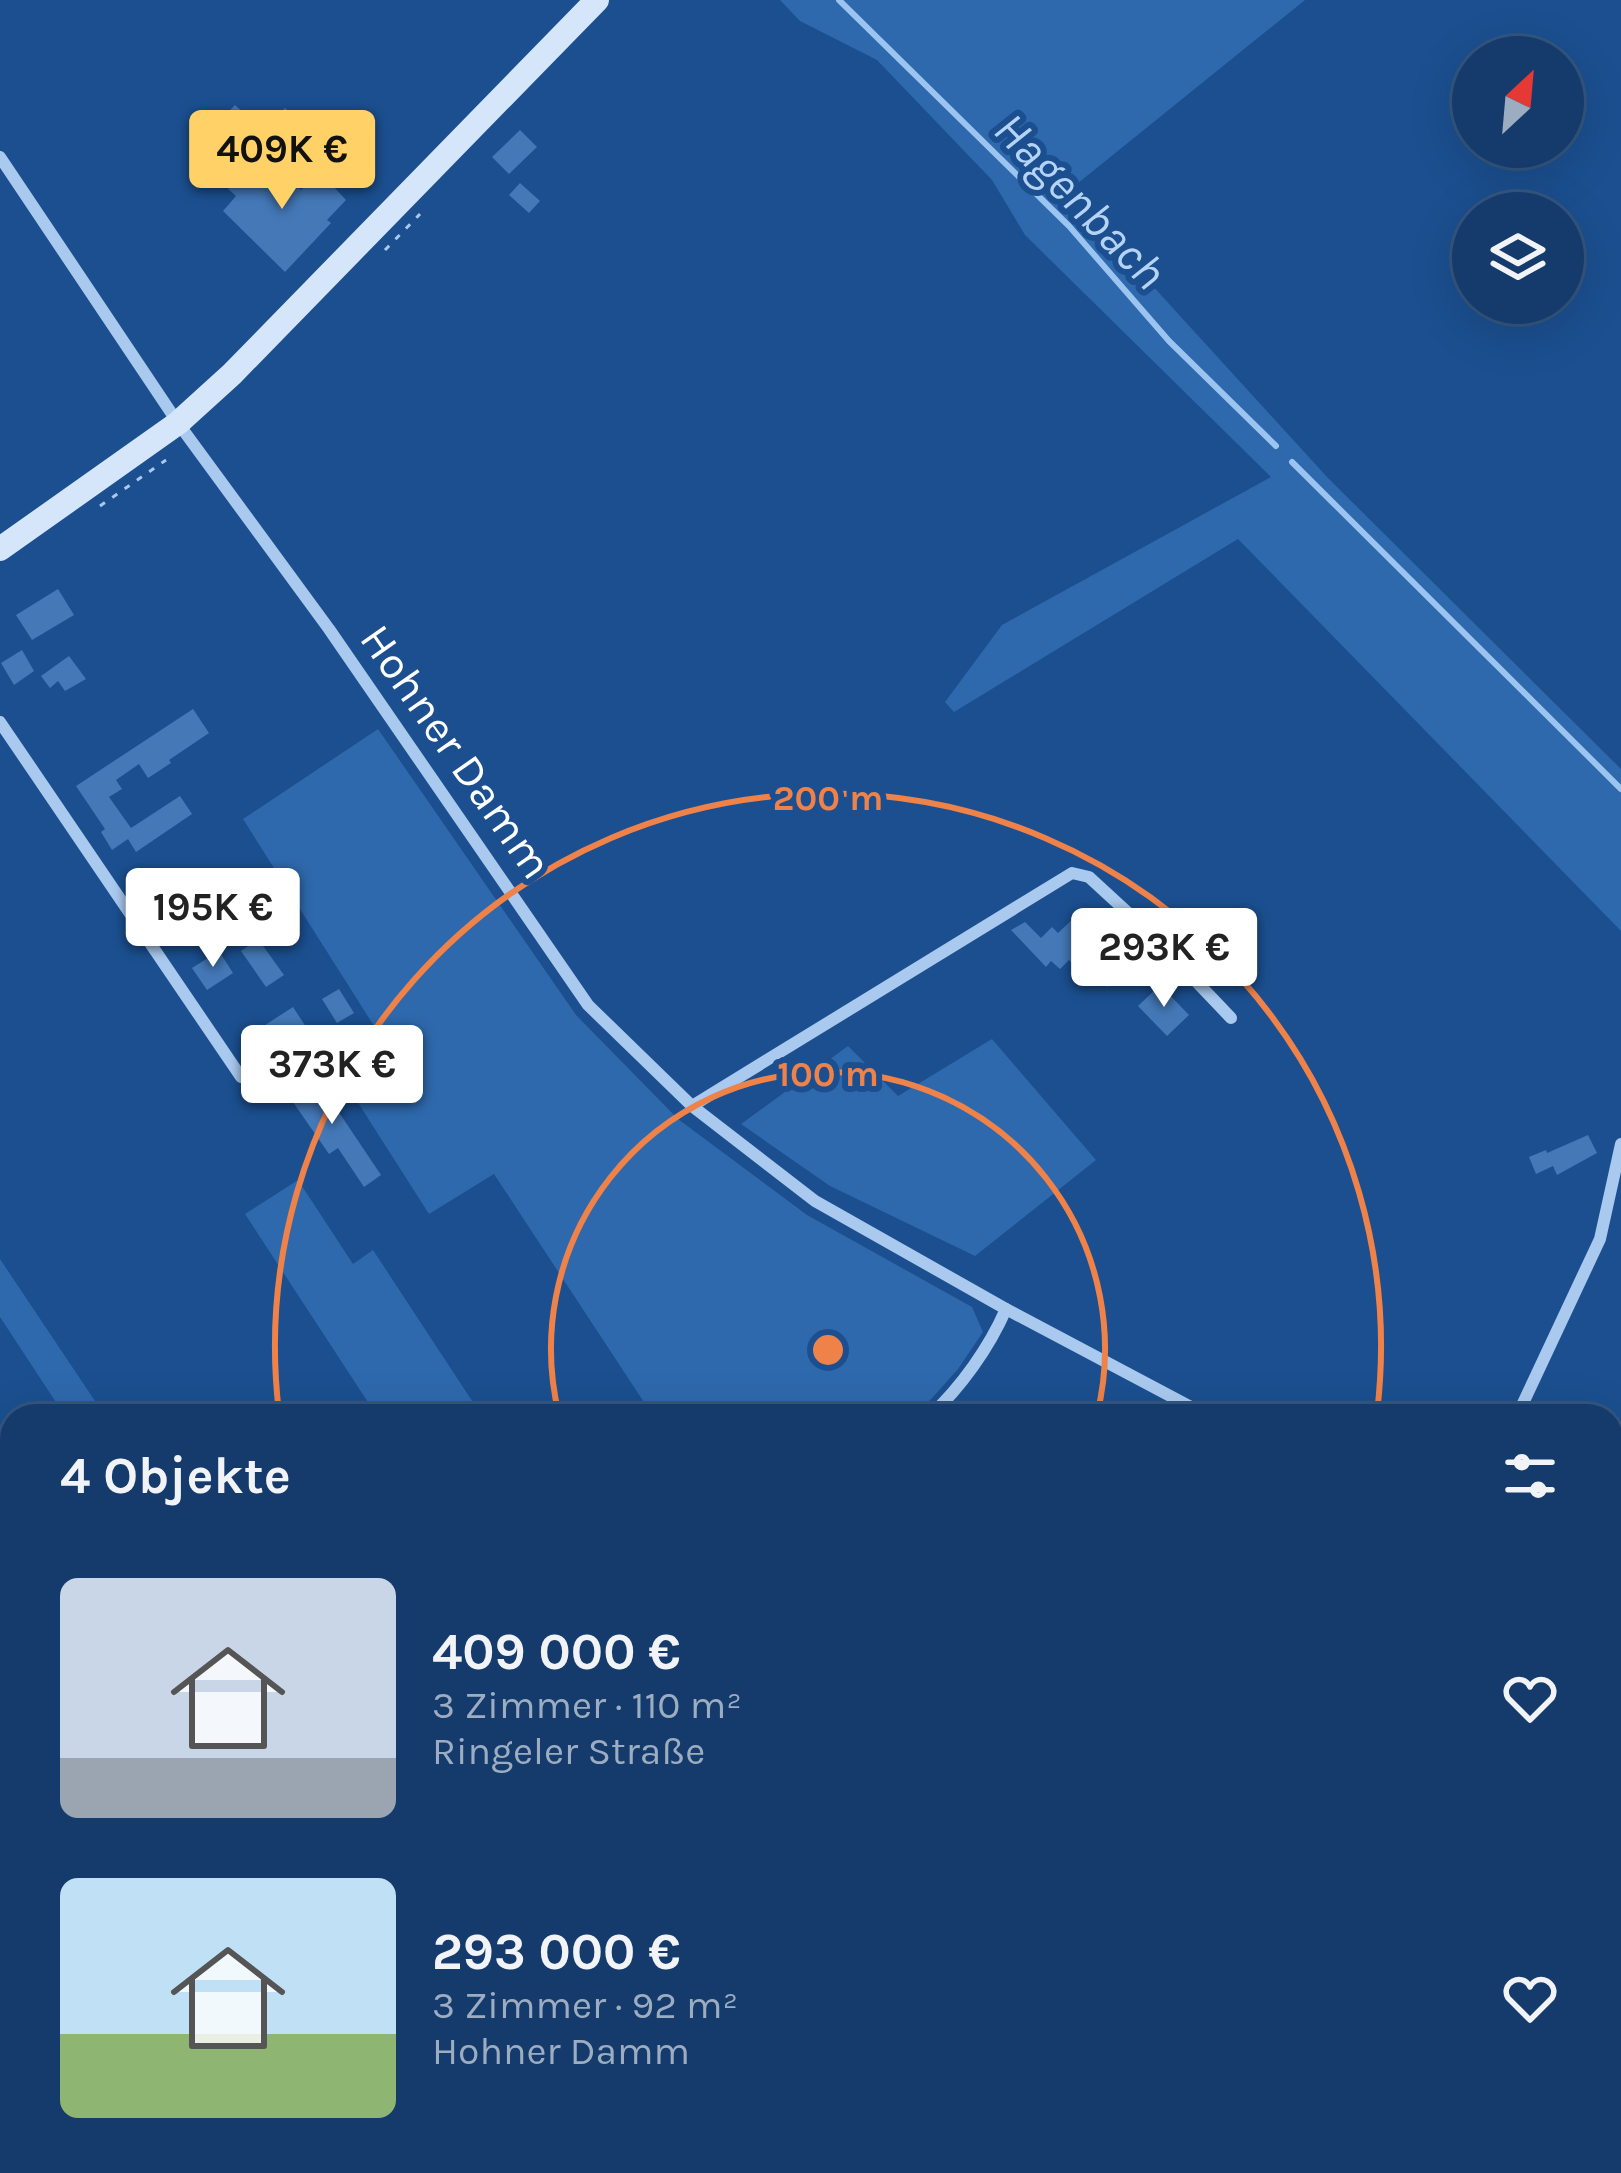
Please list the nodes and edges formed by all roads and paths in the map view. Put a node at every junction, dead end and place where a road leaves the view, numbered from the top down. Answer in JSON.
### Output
{"nodes":[{"id":1,"x":597,"y":0,"type":"edge"},
{"id":2,"x":0,"y":157,"type":"edge"},
{"id":3,"x":178,"y":423,"type":"junction"},
{"id":4,"x":0,"y":549,"type":"edge"},
{"id":5,"x":0,"y":722,"type":"edge"},
{"id":6,"x":1232,"y":1018,"type":"dead end"},
{"id":7,"x":242,"y":1077,"type":"dead end"},
{"id":8,"x":692,"y":1106,"type":"junction"},
{"id":9,"x":1621,"y":1144,"type":"edge"},
{"id":10,"x":1006,"y":1309,"type":"junction"},
{"id":11,"x":941,"y":1404,"type":"edge"},
{"id":12,"x":1185,"y":1404,"type":"edge"},
{"id":13,"x":1523,"y":1404,"type":"edge"}],
"edges":[{"from":1,"to":3,"type":"street"},
{"from":2,"to":3,"type":"street","name":"Hohner Damm"},
{"from":3,"to":4,"type":"street"},
{"from":3,"to":8,"type":"street","name":"Hohner Damm"},
{"from":5,"to":7,"type":"street"},
{"from":6,"to":8,"type":"street"},
{"from":8,"to":10,"type":"street","name":"Hohner Damm"},
{"from":9,"to":13,"type":"street"},
{"from":10,"to":11,"type":"street"},
{"from":10,"to":12,"type":"street","name":"Hohner Damm"}]}
